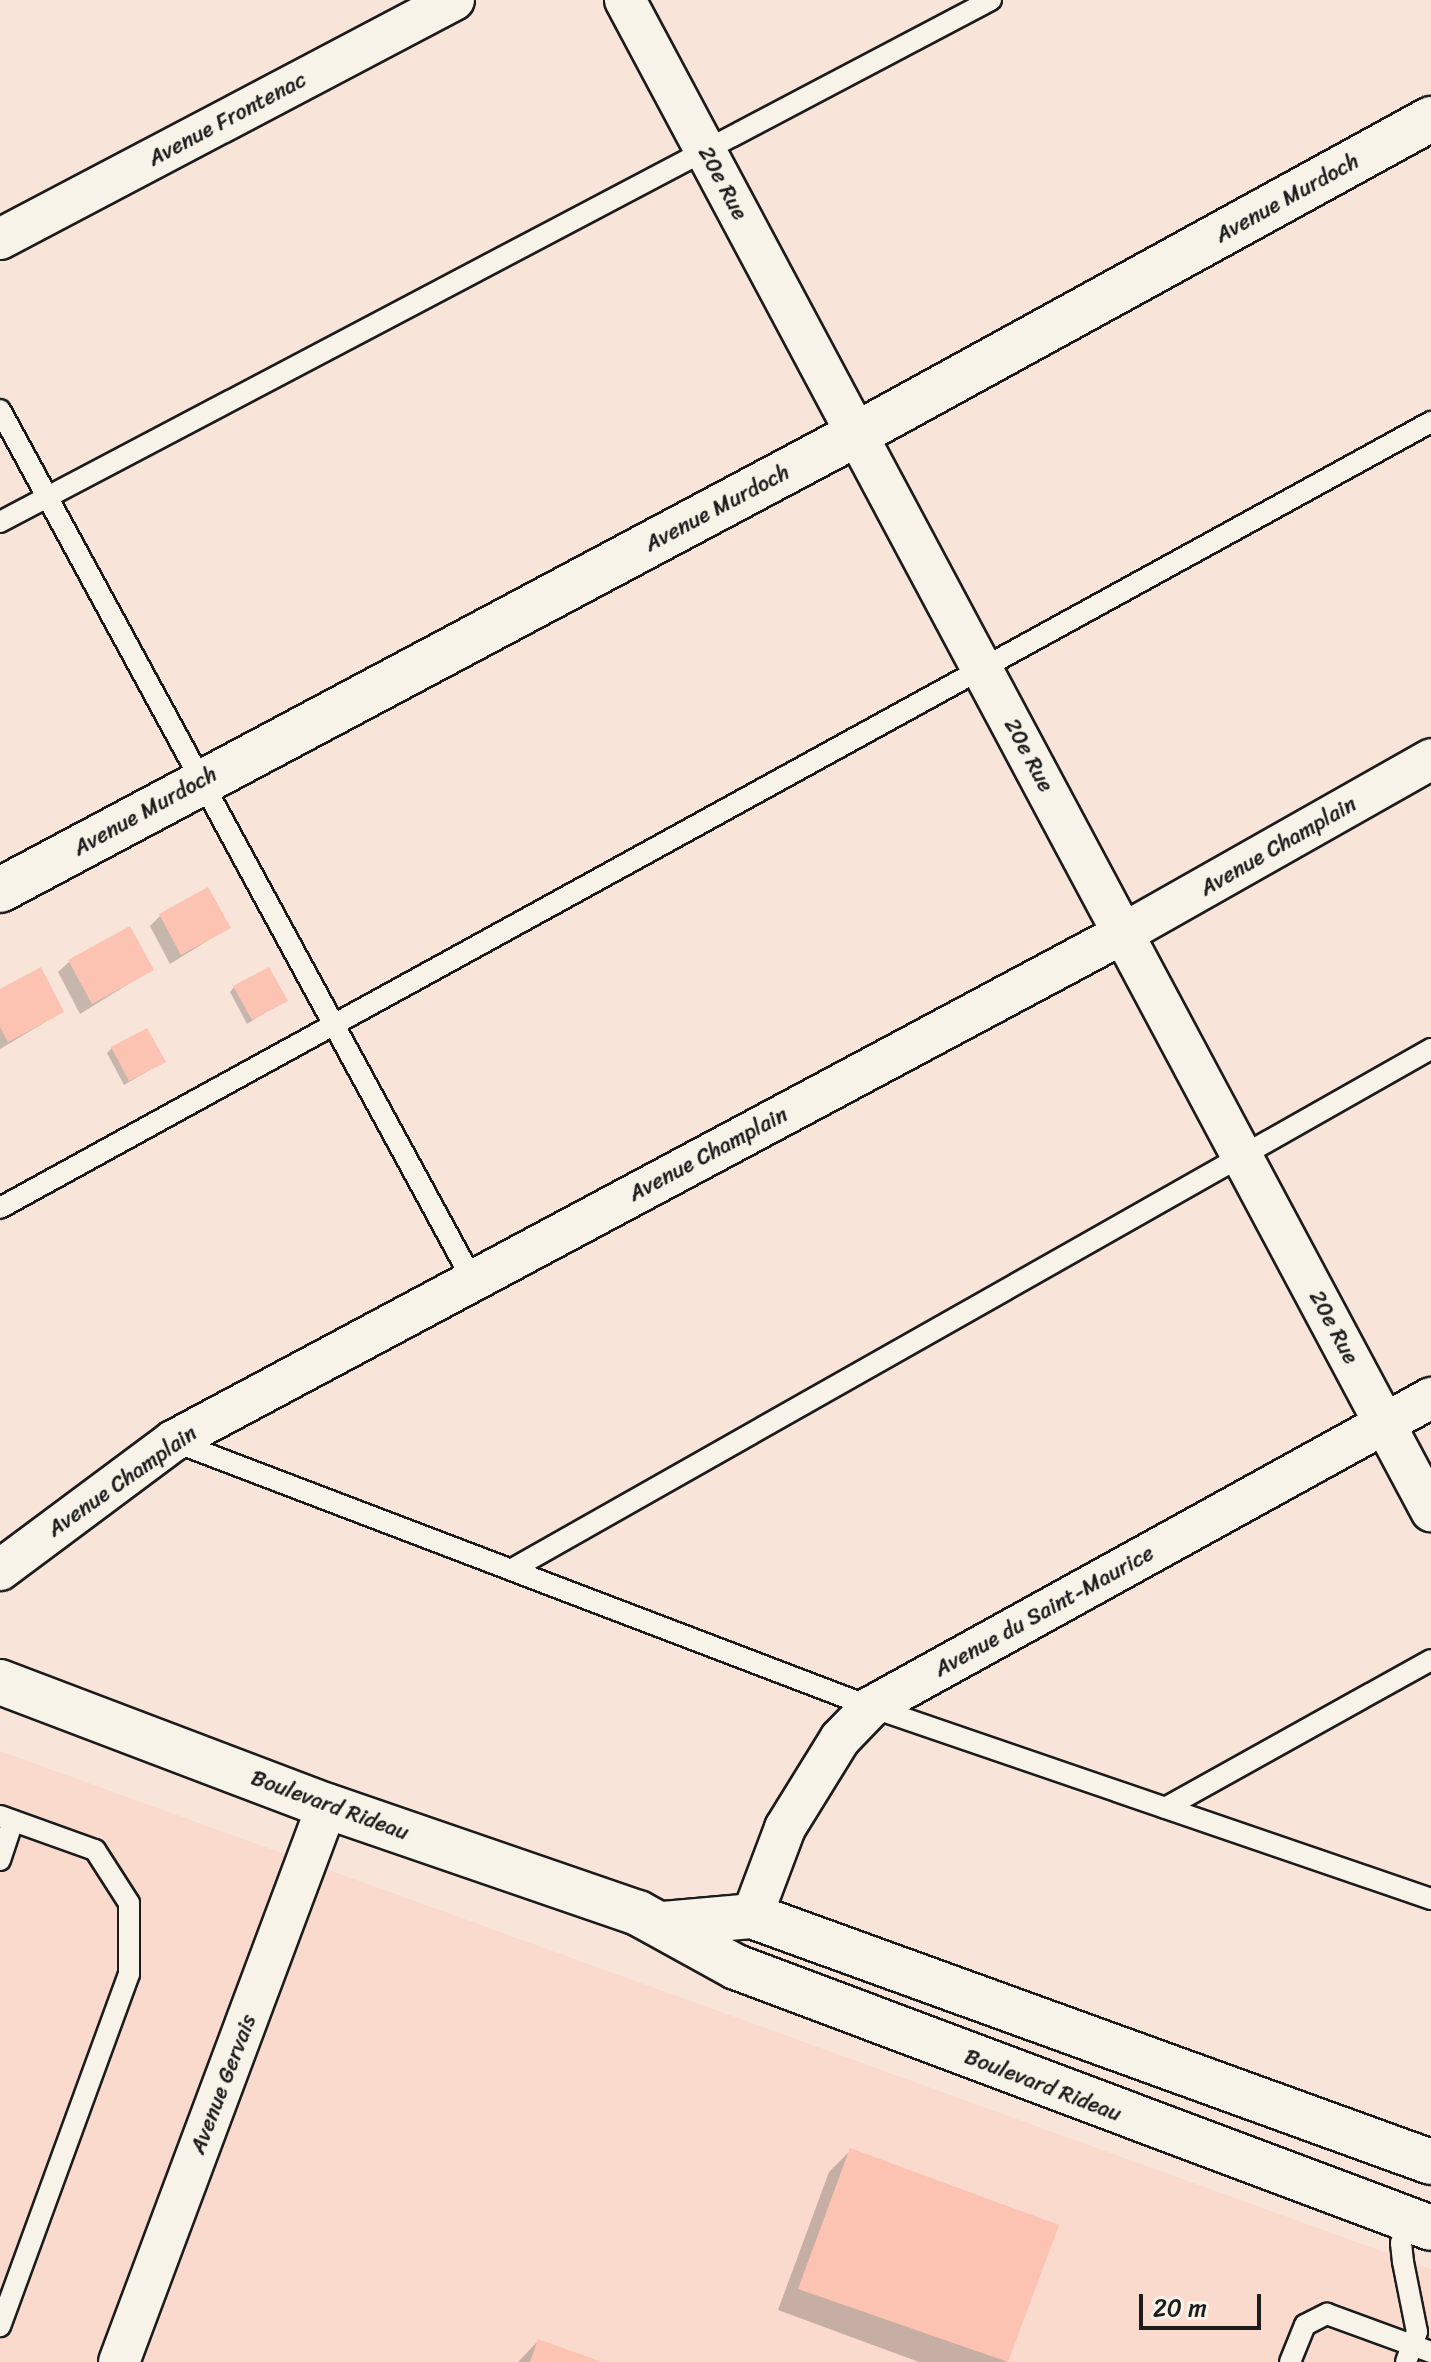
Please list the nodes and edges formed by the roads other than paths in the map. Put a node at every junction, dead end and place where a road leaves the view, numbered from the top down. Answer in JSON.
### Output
{"nodes":[{"id":1,"x":454,"y":0,"type":"edge"},
{"id":2,"x":625,"y":0,"type":"edge"},
{"id":3,"x":991,"y":0,"type":"edge"},
{"id":4,"x":1431,"y":119,"type":"edge"},
{"id":5,"x":707,"y":153,"type":"junction"},
{"id":6,"x":0,"y":239,"type":"edge"},
{"id":7,"x":0,"y":410,"type":"edge"},
{"id":8,"x":1431,"y":422,"type":"edge"},
{"id":9,"x":857,"y":434,"type":"junction"},
{"id":10,"x":47,"y":498,"type":"junction"},
{"id":11,"x":0,"y":522,"type":"edge"},
{"id":12,"x":983,"y":669,"type":"junction"},
{"id":13,"x":1431,"y":759,"type":"edge"},
{"id":14,"x":199,"y":781,"type":"junction"},
{"id":15,"x":0,"y":890,"type":"edge"},
{"id":16,"x":1124,"y":933,"type":"junction"},
{"id":17,"x":330,"y":1025,"type":"junction"},
{"id":18,"x":1431,"y":1049,"type":"edge"},
{"id":19,"x":1241,"y":1153,"type":"junction"},
{"id":20,"x":0,"y":1208,"type":"edge"},
{"id":21,"x":472,"y":1279,"type":"junction"},
{"id":22,"x":1431,"y":1398,"type":"edge"},
{"id":23,"x":1385,"y":1422,"type":"junction"},
{"id":24,"x":173,"y":1441,"type":"junction"},
{"id":25,"x":1431,"y":1511,"type":"edge"},
{"id":26,"x":516,"y":1567,"type":"junction"},
{"id":27,"x":0,"y":1570,"type":"edge"},
{"id":28,"x":1431,"y":1660,"type":"edge"},
{"id":29,"x":0,"y":1682,"type":"edge"},
{"id":30,"x":871,"y":1707,"type":"junction"},
{"id":31,"x":327,"y":1806,"type":"junction"},
{"id":32,"x":1165,"y":1808,"type":"junction"},
{"id":33,"x":7,"y":1818,"type":"edge"},
{"id":34,"x":0,"y":1860,"type":"edge"},
{"id":35,"x":1431,"y":1899,"type":"edge"},
{"id":36,"x":752,"y":1916,"type":"junction"},
{"id":37,"x":650,"y":1918,"type":"junction"},
{"id":38,"x":1431,"y":2162,"type":"edge"},
{"id":39,"x":1420,"y":2224,"type":"edge"},
{"id":40,"x":0,"y":2326,"type":"edge"},
{"id":41,"x":1417,"y":2353,"type":"edge"},
{"id":42,"x":119,"y":2362,"type":"edge"},
{"id":43,"x":1290,"y":2362,"type":"edge"}],
"edges":[{"from":1,"to":6,"type":"street","name":"Avenue Frontenac"},
{"from":2,"to":5,"type":"street","name":"20e Rue"},
{"from":3,"to":5,"type":"lane"},
{"from":4,"to":9,"type":"main road","name":"Avenue Murdoch"},
{"from":5,"to":9,"type":"street","name":"20e Rue"},
{"from":5,"to":10,"type":"lane"},
{"from":7,"to":10,"type":"lane"},
{"from":8,"to":12,"type":"lane"},
{"from":9,"to":12,"type":"street","name":"20e Rue"},
{"from":9,"to":14,"type":"main road","name":"Avenue Murdoch"},
{"from":10,"to":11,"type":"lane"},
{"from":10,"to":14,"type":"lane"},
{"from":12,"to":16,"type":"street","name":"20e Rue"},
{"from":12,"to":17,"type":"lane"},
{"from":13,"to":16,"type":"street","name":"Avenue Champlain"},
{"from":14,"to":15,"type":"main road","name":"Avenue Murdoch"},
{"from":14,"to":17,"type":"lane"},
{"from":16,"to":19,"type":"street","name":"20e Rue"},
{"from":16,"to":21,"type":"street","name":"Avenue Champlain"},
{"from":17,"to":20,"type":"lane"},
{"from":17,"to":21,"type":"lane"},
{"from":18,"to":19,"type":"lane"},
{"from":19,"to":23,"type":"street","name":"20e Rue"},
{"from":19,"to":26,"type":"lane"},
{"from":21,"to":24,"type":"street","name":"Avenue Champlain"},
{"from":22,"to":23,"type":"street","name":"Avenue du Saint-Maurice"},
{"from":23,"to":25,"type":"street","name":"20e Rue"},
{"from":23,"to":30,"type":"street","name":"Avenue du Saint-Maurice"},
{"from":24,"to":26,"type":"lane"},
{"from":24,"to":27,"type":"street","name":"Avenue Champlain"},
{"from":26,"to":30,"type":"lane"},
{"from":28,"to":32,"type":"lane"},
{"from":29,"to":31,"type":"main road","name":"Boulevard Rideau"},
{"from":30,"to":32,"type":"lane"},
{"from":30,"to":36,"type":"street","name":"Avenue du Saint-Maurice"},
{"from":31,"to":37,"type":"main road","name":"Boulevard Rideau"},
{"from":31,"to":42,"type":"street","name":"Avenue Gervais"},
{"from":32,"to":35,"type":"lane"},
{"from":33,"to":34,"type":"lane"},
{"from":33,"to":40,"type":"lane"},
{"from":36,"to":37,"type":"main road","name":"Boulevard Rideau"},
{"from":36,"to":38,"type":"main road","name":"Boulevard Rideau"},
{"from":37,"to":39,"type":"main road","name":"Boulevard Rideau"},
{"from":39,"to":41,"type":"lane"},
{"from":41,"to":43,"type":"lane"}]}
